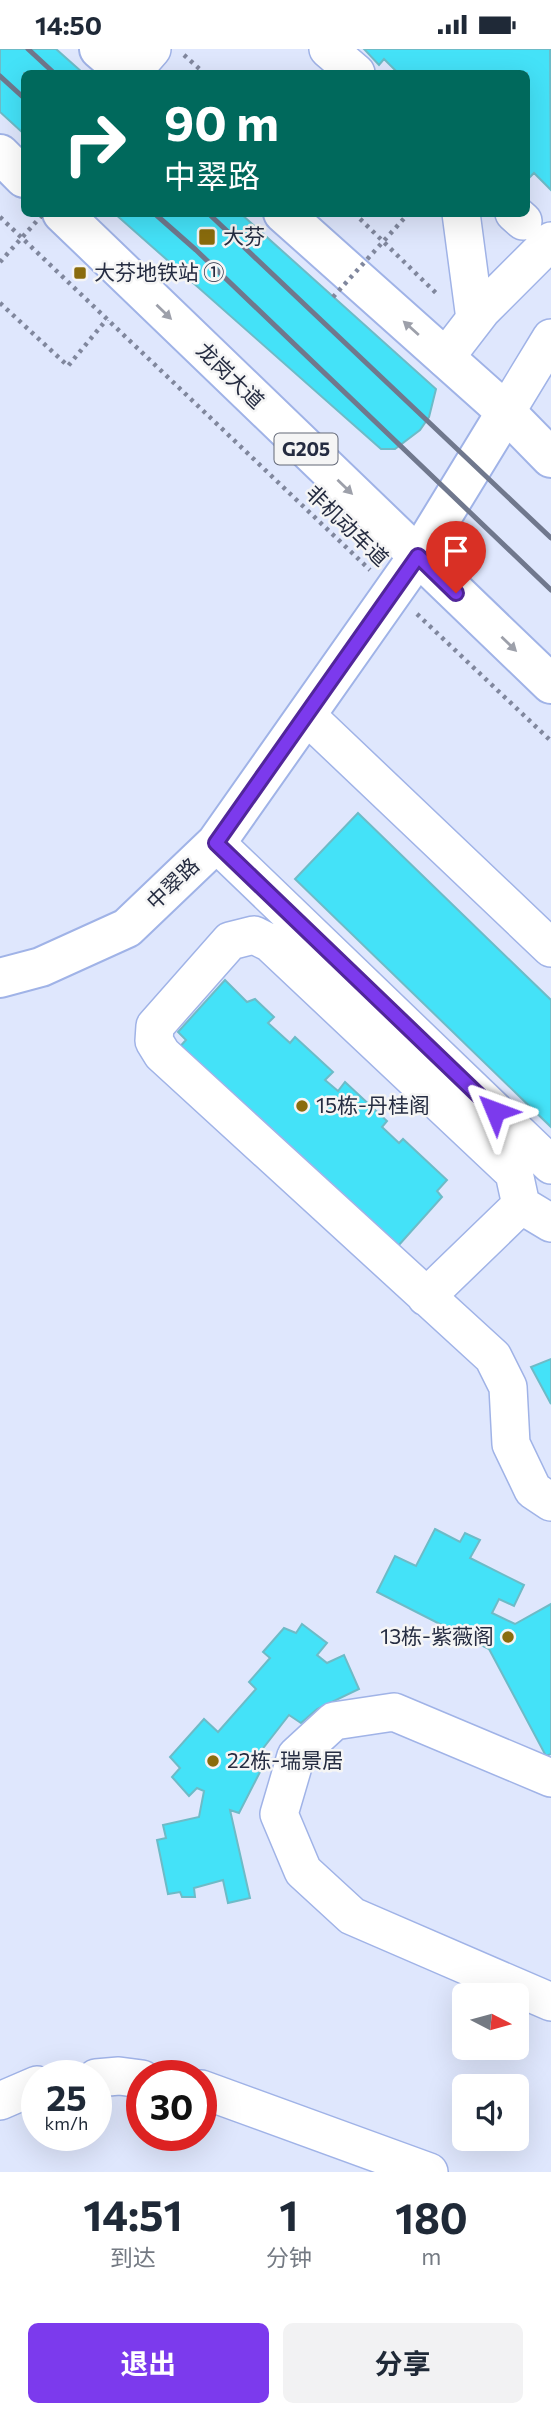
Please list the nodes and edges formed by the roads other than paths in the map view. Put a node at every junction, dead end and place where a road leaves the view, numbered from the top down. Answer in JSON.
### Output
{"nodes":[{"id":1,"x":99,"y":49,"type":"edge"},
{"id":2,"x":152,"y":49,"type":"edge"},
{"id":3,"x":328,"y":49,"type":"edge"},
{"id":4,"x":125,"y":70,"type":"edge"},
{"id":5,"x":132,"y":70,"type":"edge"},
{"id":6,"x":352,"y":70,"type":"edge"},
{"id":7,"x":0,"y":154,"type":"edge"},
{"id":8,"x":21,"y":175,"type":"edge"},
{"id":9,"x":66,"y":217,"type":"edge"},
{"id":10,"x":287,"y":217,"type":"edge"},
{"id":11,"x":462,"y":217,"type":"edge"},
{"id":12,"x":529,"y":225,"type":"edge"},
{"id":13,"x":475,"y":320,"type":"junction"},
{"id":14,"x":551,"y":338,"type":"edge"},
{"id":15,"x":444,"y":358,"type":"junction"},
{"id":16,"x":506,"y":412,"type":"junction"},
{"id":17,"x":551,"y":458,"type":"edge"},
{"id":18,"x":418,"y":556,"type":"junction"},
{"id":19,"x":551,"y":684,"type":"edge"},
{"id":20,"x":306,"y":715,"type":"junction"},
{"id":21,"x":216,"y":843,"type":"junction"},
{"id":22,"x":551,"y":947,"type":"edge"},
{"id":23,"x":0,"y":978,"type":"edge"},
{"id":24,"x":551,"y":1165,"type":"edge"},
{"id":25,"x":536,"y":1214,"type":"edge"},
{"id":26,"x":426,"y":1297,"type":"junction"},
{"id":27,"x":551,"y":1502,"type":"edge"},
{"id":28,"x":551,"y":1777,"type":"edge"},
{"id":29,"x":551,"y":2002,"type":"edge"},
{"id":30,"x":21,"y":2092,"type":"edge"},
{"id":31,"x":217,"y":2095,"type":"edge"},
{"id":32,"x":0,"y":2101,"type":"edge"},
{"id":33,"x":429,"y":2172,"type":"edge"}],
"edges":[{"from":1,"to":4,"type":"main road"},
{"from":2,"to":5,"type":"street"},
{"from":3,"to":6,"type":"street"},
{"from":7,"to":8,"type":"main road"},
{"from":9,"to":18,"type":"main road","name":"龙岗大道","number":"G205","one_way":true},
{"from":15,"to":10,"type":"main road","one_way":true},
{"from":11,"to":13,"type":"street"},
{"from":12,"to":13,"type":"street"},
{"from":13,"to":15,"type":"street"},
{"from":14,"to":16,"type":"street"},
{"from":15,"to":16,"type":"main road"},
{"from":16,"to":17,"type":"main road"},
{"from":16,"to":18,"type":"main road","name":"中翠路"},
{"from":18,"to":19,"type":"main road","name":"龙岗大道","number":"G205","one_way":true},
{"from":18,"to":20,"type":"main road","name":"中翠路"},
{"from":20,"to":21,"type":"main road","name":"中翠路"},
{"from":20,"to":22,"type":"street"},
{"from":21,"to":23,"type":"main road","name":"中翠路"},
{"from":21,"to":24,"type":"street"},
{"from":25,"to":26,"type":"street"},
{"from":25,"to":26,"type":"street"},
{"from":26,"to":27,"type":"street"},
{"from":28,"to":29,"type":"street"},
{"from":30,"to":32,"type":"street"},
{"from":31,"to":33,"type":"street"}]}
